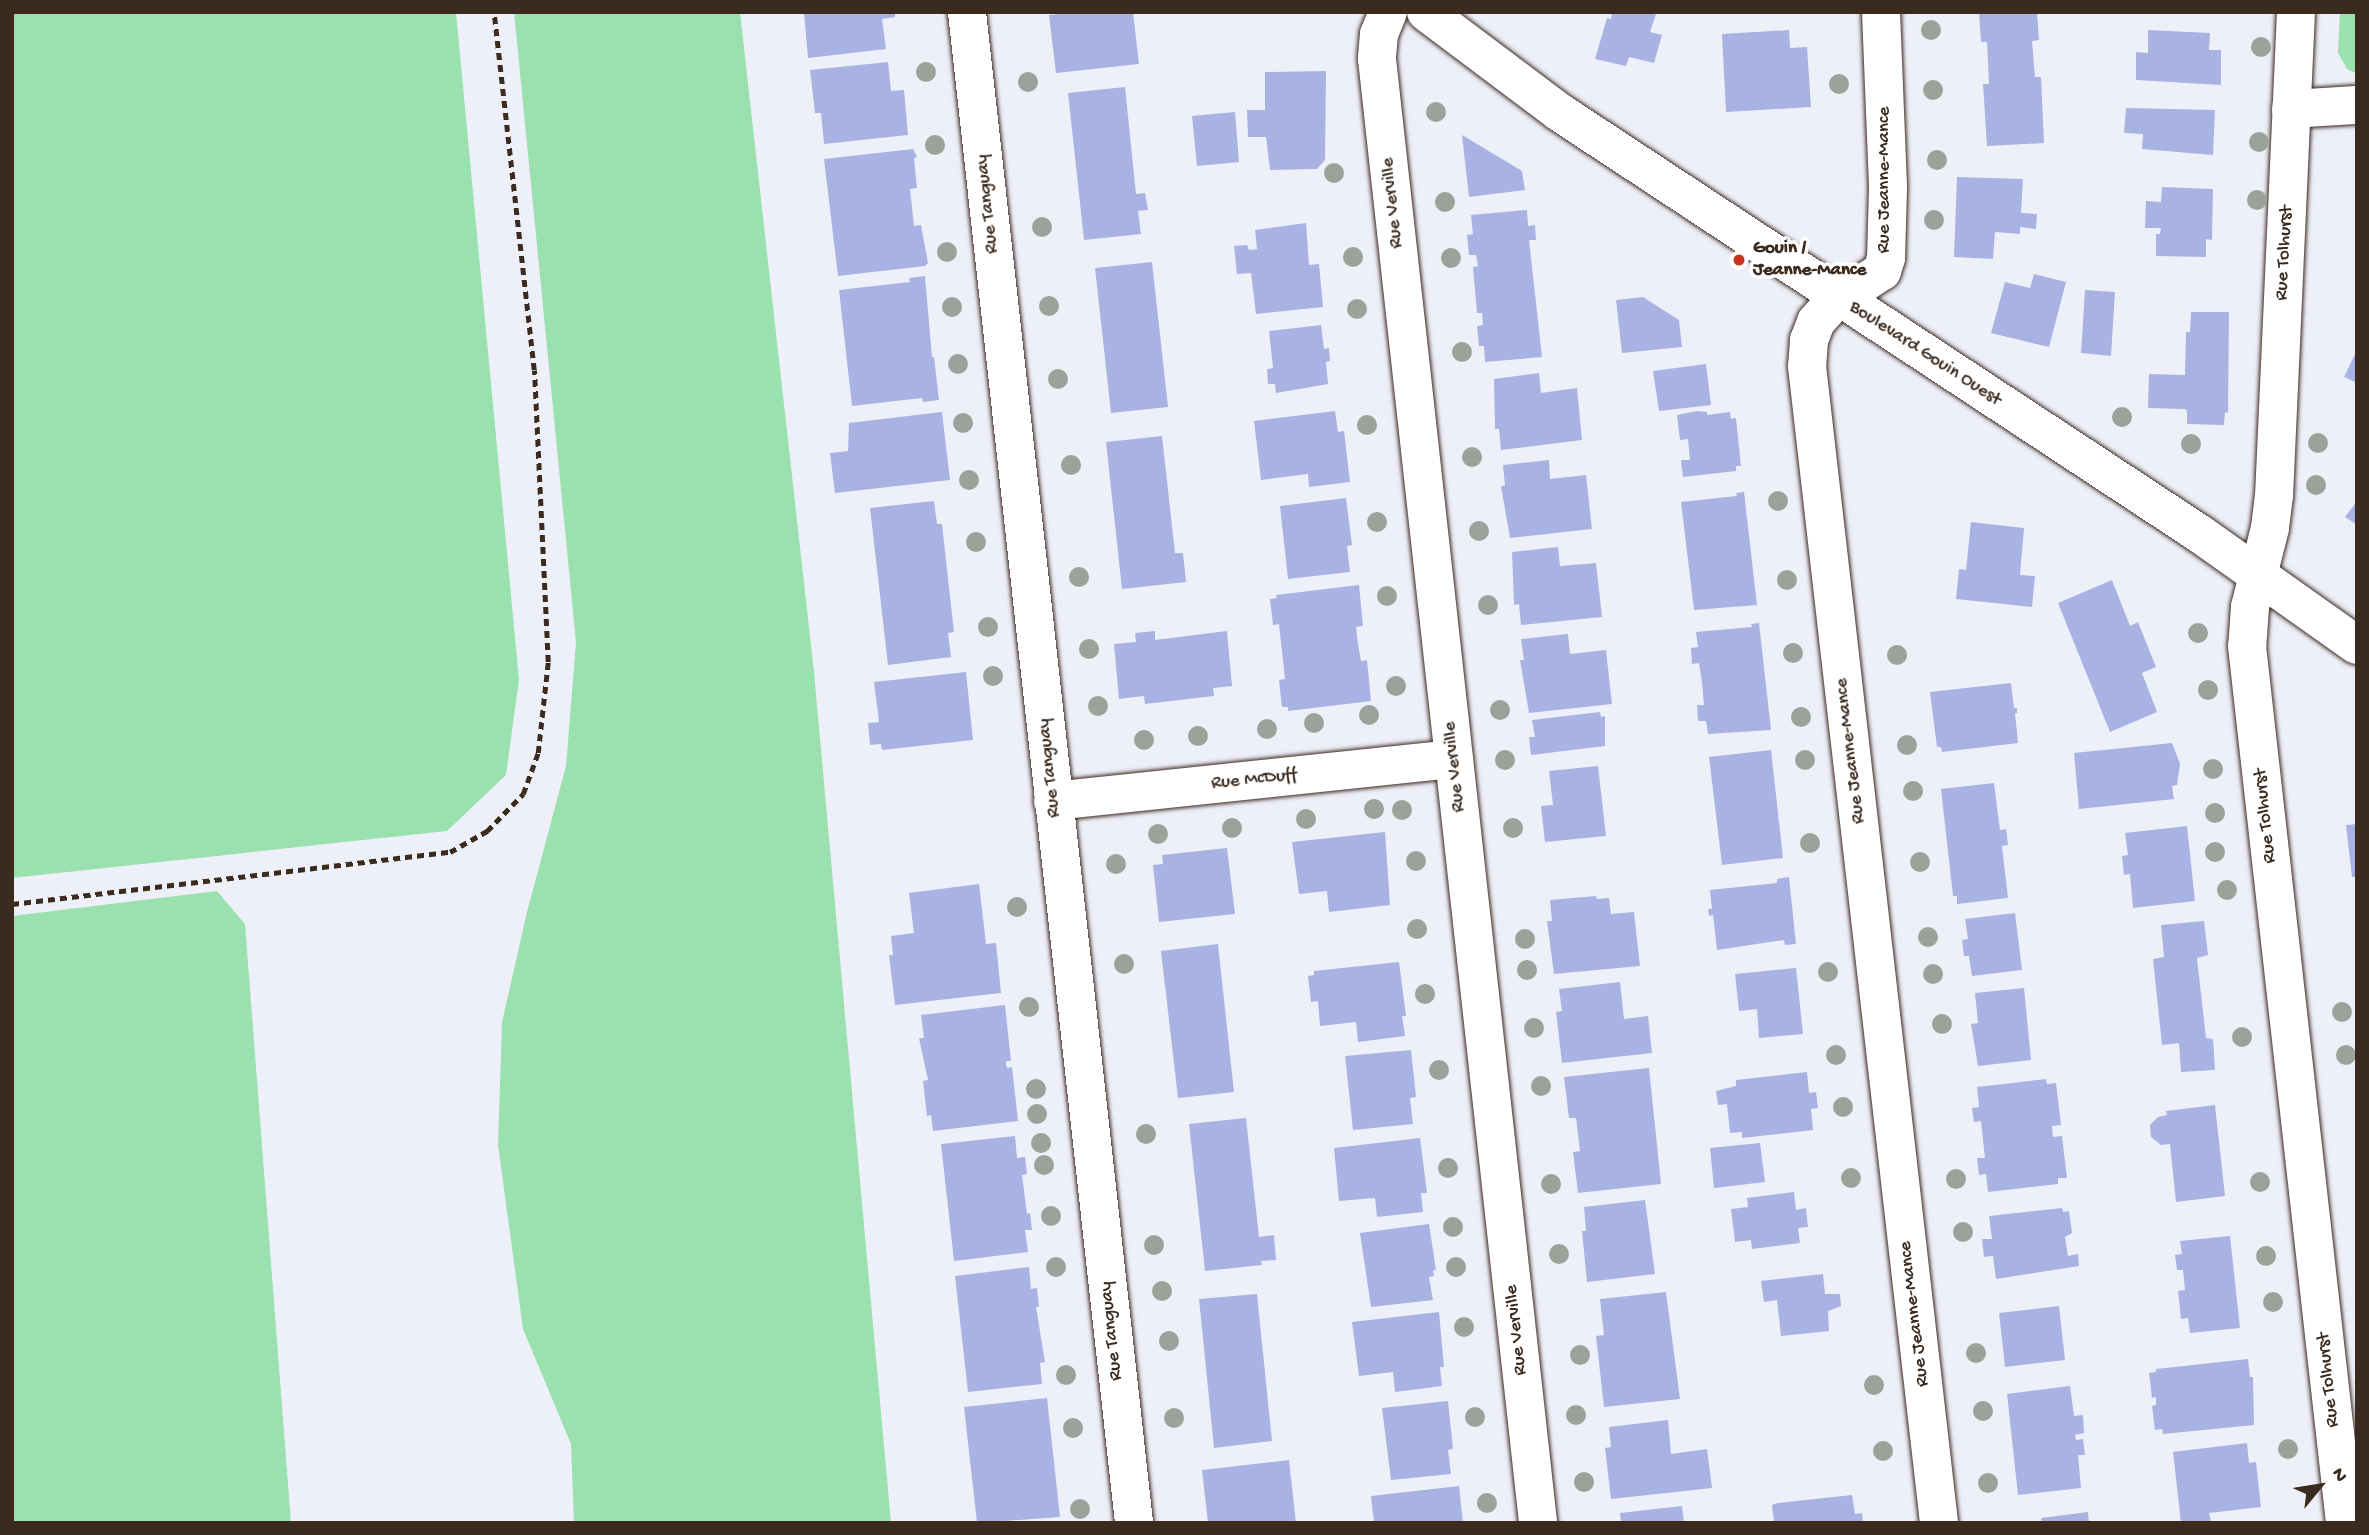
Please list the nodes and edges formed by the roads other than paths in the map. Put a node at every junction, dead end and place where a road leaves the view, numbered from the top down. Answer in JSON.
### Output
{"nodes":[{"id":1,"x":967,"y":12,"type":"edge"},
{"id":2,"x":1388,"y":12,"type":"edge"},
{"id":3,"x":1426,"y":12,"type":"edge"},
{"id":4,"x":1881,"y":12,"type":"edge"},
{"id":5,"x":2296,"y":12,"type":"edge"},
{"id":6,"x":2357,"y":105,"type":"edge"},
{"id":7,"x":2291,"y":109,"type":"junction"},
{"id":8,"x":1841,"y":299,"type":"junction"},
{"id":9,"x":2258,"y":574,"type":"junction"},
{"id":10,"x":2357,"y":645,"type":"edge"},
{"id":11,"x":1454,"y":759,"type":"junction"},
{"id":12,"x":1053,"y":801,"type":"junction"},
{"id":13,"x":1134,"y":1523,"type":"edge"},
{"id":14,"x":1538,"y":1523,"type":"edge"},
{"id":15,"x":1939,"y":1523,"type":"edge"},
{"id":16,"x":2345,"y":1523,"type":"edge"}],
"edges":[{"from":1,"to":12,"type":"street","name":"Rue Tanguay"},
{"from":2,"to":11,"type":"street","name":"Rue Verville"},
{"from":3,"to":8,"type":"street","name":"Boulevard Gouin Ouest"},
{"from":4,"to":8,"type":"street","name":"Rue Jeanne-Mance"},
{"from":5,"to":7,"type":"street","name":"Rue Tolhurst"},
{"from":6,"to":7,"type":"street"},
{"from":7,"to":9,"type":"street","name":"Rue Tolhurst"},
{"from":8,"to":9,"type":"street","name":"Boulevard Gouin Ouest"},
{"from":8,"to":15,"type":"street","name":"Rue Jeanne-Mance"},
{"from":9,"to":10,"type":"street","name":"Boulevard Gouin Ouest"},
{"from":9,"to":16,"type":"street","name":"Rue Tolhurst"},
{"from":11,"to":12,"type":"street","name":"Rue McDuff"},
{"from":11,"to":14,"type":"street","name":"Rue Verville"},
{"from":12,"to":13,"type":"street","name":"Rue Tanguay"}]}
